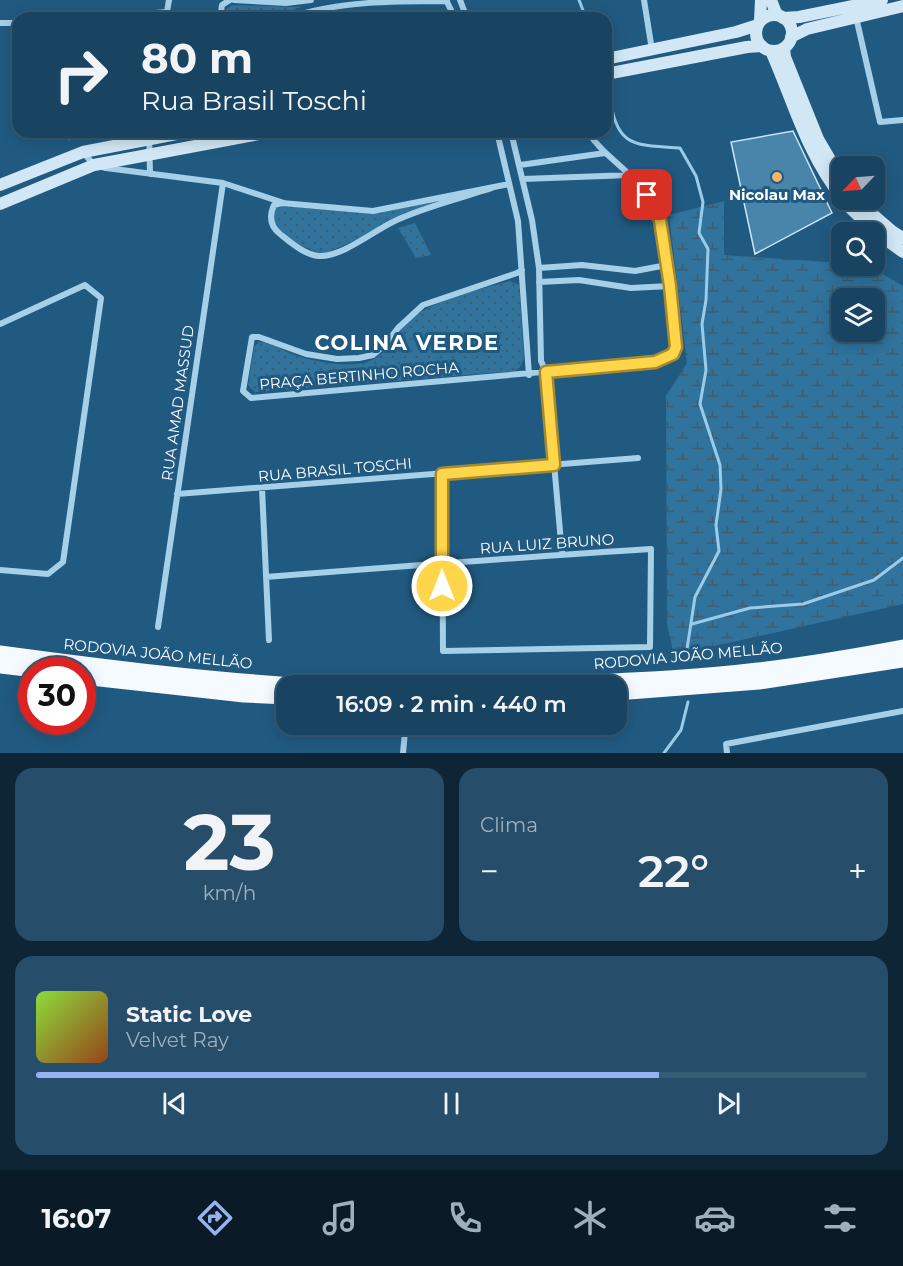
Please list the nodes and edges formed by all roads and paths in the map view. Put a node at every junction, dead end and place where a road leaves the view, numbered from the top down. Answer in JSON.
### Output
{"nodes":[{"id":1,"x":232,"y":0,"type":"edge"},
{"id":2,"x":311,"y":0,"type":"edge"},
{"id":3,"x":644,"y":0,"type":"edge"},
{"id":4,"x":761,"y":0,"type":"edge"},
{"id":5,"x":771,"y":0,"type":"edge"},
{"id":6,"x":882,"y":0,"type":"edge"},
{"id":7,"x":447,"y":1,"type":"edge"},
{"id":8,"x":903,"y":6,"type":"edge"},
{"id":9,"x":221,"y":12,"type":"edge"},
{"id":10,"x":314,"y":12,"type":"edge"},
{"id":11,"x":781,"y":17,"type":"junction"},
{"id":12,"x":856,"y":17,"type":"junction"},
{"id":13,"x":759,"y":23,"type":"junction"},
{"id":14,"x":687,"y":42,"type":"junction"},
{"id":15,"x":788,"y":42,"type":"junction"},
{"id":16,"x":766,"y":48,"type":"junction"},
{"id":17,"x":652,"y":50,"type":"junction"},
{"id":18,"x":612,"y":58,"type":"edge"},
{"id":19,"x":689,"y":58,"type":"junction"},
{"id":20,"x":612,"y":73,"type":"edge"},
{"id":21,"x":903,"y":120,"type":"edge"},
{"id":22,"x":144,"y":138,"type":"edge"},
{"id":23,"x":237,"y":138,"type":"edge"},
{"id":24,"x":498,"y":138,"type":"edge"},
{"id":25,"x":513,"y":138,"type":"edge"},
{"id":26,"x":593,"y":138,"type":"edge"},
{"id":27,"x":813,"y":141,"type":"junction"},
{"id":28,"x":83,"y":152,"type":"junction"},
{"id":29,"x":605,"y":153,"type":"junction"},
{"id":30,"x":150,"y":154,"type":"junction"},
{"id":31,"x":94,"y":165,"type":"junction"},
{"id":32,"x":520,"y":165,"type":"junction"},
{"id":33,"x":831,"y":165,"type":"edge"},
{"id":34,"x":150,"y":174,"type":"junction"},
{"id":35,"x":630,"y":175,"type":"junction"},
{"id":36,"x":523,"y":179,"type":"junction"},
{"id":37,"x":223,"y":183,"type":"junction"},
{"id":38,"x":509,"y":184,"type":"junction"},
{"id":39,"x":0,"y":185,"type":"edge"},
{"id":40,"x":831,"y":185,"type":"edge"},
{"id":41,"x":492,"y":188,"type":"junction"},
{"id":42,"x":285,"y":203,"type":"junction"},
{"id":43,"x":0,"y":204,"type":"edge"},
{"id":44,"x":853,"y":210,"type":"edge"},
{"id":45,"x":868,"y":210,"type":"edge"},
{"id":46,"x":903,"y":238,"type":"edge"},
{"id":47,"x":903,"y":252,"type":"edge"},
{"id":48,"x":667,"y":265,"type":"junction"},
{"id":49,"x":538,"y":268,"type":"junction"},
{"id":50,"x":522,"y":270,"type":"junction"},
{"id":51,"x":539,"y":282,"type":"junction"},
{"id":52,"x":670,"y":286,"type":"junction"},
{"id":53,"x":0,"y":324,"type":"edge"},
{"id":54,"x":546,"y":372,"type":"junction"},
{"id":55,"x":529,"y":375,"type":"junction"},
{"id":56,"x":638,"y":458,"type":"dead end"},
{"id":57,"x":554,"y":465,"type":"junction"},
{"id":58,"x":442,"y":474,"type":"junction"},
{"id":59,"x":262,"y":488,"type":"junction"},
{"id":60,"x":177,"y":494,"type":"junction"},
{"id":61,"x":562,"y":555,"type":"junction"},
{"id":62,"x":442,"y":564,"type":"junction"},
{"id":63,"x":0,"y":570,"type":"edge"},
{"id":64,"x":266,"y":577,"type":"junction"},
{"id":65,"x":158,"y":627,"type":"dead end"},
{"id":66,"x":269,"y":640,"type":"dead end"},
{"id":67,"x":903,"y":646,"type":"edge"},
{"id":68,"x":0,"y":653,"type":"edge"},
{"id":69,"x":903,"y":660,"type":"edge"},
{"id":70,"x":0,"y":666,"type":"edge"},
{"id":71,"x":18,"y":668,"type":"edge"},
{"id":72,"x":96,"y":679,"type":"edge"},
{"id":73,"x":627,"y":679,"type":"edge"},
{"id":74,"x":276,"y":684,"type":"edge"},
{"id":75,"x":627,"y":692,"type":"edge"},
{"id":76,"x":276,"y":696,"type":"edge"},
{"id":77,"x":903,"y":711,"type":"edge"},
{"id":78,"x":405,"y":735,"type":"edge"},
{"id":79,"x":403,"y":753,"type":"edge"},
{"id":80,"x":727,"y":753,"type":"edge"}],
"edges":[{"from":1,"to":2,"type":"street"},
{"from":1,"to":9,"type":"street"},
{"from":3,"to":17,"type":"street"},
{"from":4,"to":13,"type":"main road"},
{"from":5,"to":11,"type":"main road"},
{"from":6,"to":11,"type":"main road"},
{"from":7,"to":10,"type":"street"},
{"from":8,"to":12,"type":"main road"},
{"from":11,"to":13,"type":"main road"},
{"from":11,"to":15,"type":"main road"},
{"from":12,"to":15,"type":"main road"},
{"from":12,"to":21,"type":"street"},
{"from":13,"to":14,"type":"main road"},
{"from":13,"to":16,"type":"main road"},
{"from":14,"to":17,"type":"main road"},
{"from":14,"to":19,"type":"main road"},
{"from":15,"to":16,"type":"main road"},
{"from":15,"to":27,"type":"main road"},
{"from":16,"to":19,"type":"main road"},
{"from":16,"to":27,"type":"main road"},
{"from":17,"to":18,"type":"main road"},
{"from":19,"to":20,"type":"main road"},
{"from":22,"to":28,"type":"main road"},
{"from":22,"to":30,"type":"street"},
{"from":23,"to":30,"type":"main road"},
{"from":24,"to":38,"type":"street"},
{"from":25,"to":32,"type":"street"},
{"from":26,"to":29,"type":"street"},
{"from":27,"to":33,"type":"main road"},
{"from":27,"to":40,"type":"main road"},
{"from":28,"to":31,"type":"street"},
{"from":28,"to":39,"type":"main road"},
{"from":29,"to":32,"type":"street"},
{"from":29,"to":35,"type":"street"},
{"from":30,"to":31,"type":"main road"},
{"from":30,"to":34,"type":"street"},
{"from":31,"to":34,"type":"street"},
{"from":31,"to":43,"type":"main road"},
{"from":32,"to":36,"type":"street"},
{"from":34,"to":37,"type":"street"},
{"from":35,"to":36,"type":"street"},
{"from":35,"to":48,"type":"street"},
{"from":36,"to":49,"type":"street"},
{"from":37,"to":42,"type":"street"},
{"from":37,"to":60,"type":"street","name":"RUA AMAD MASSUD"},
{"from":38,"to":41,"type":"street"},
{"from":38,"to":50,"type":"street"},
{"from":41,"to":42,"type":"street"},
{"from":41,"to":42,"type":"street"},
{"from":44,"to":47,"type":"main road"},
{"from":45,"to":46,"type":"main road"},
{"from":48,"to":49,"type":"street"},
{"from":48,"to":52,"type":"street"},
{"from":49,"to":51,"type":"street"},
{"from":50,"to":55,"type":"street"},
{"from":50,"to":55,"type":"street","name":"PRAÇA BERTINHO ROCHA"},
{"from":51,"to":52,"type":"street"},
{"from":51,"to":54,"type":"street"},
{"from":52,"to":54,"type":"street","name":"PRAÇA BERTINHO ROCHA"},
{"from":53,"to":63,"type":"street"},
{"from":54,"to":55,"type":"street","name":"PRAÇA BERTINHO ROCHA"},
{"from":54,"to":57,"type":"street"},
{"from":56,"to":57,"type":"street","name":"RUA BRASIL TOSCHI"},
{"from":57,"to":58,"type":"street","name":"RUA BRASIL TOSCHI"},
{"from":57,"to":61,"type":"street"},
{"from":58,"to":59,"type":"street","name":"RUA BRASIL TOSCHI"},
{"from":58,"to":62,"type":"street"},
{"from":59,"to":60,"type":"street","name":"RUA BRASIL TOSCHI"},
{"from":59,"to":64,"type":"street"},
{"from":60,"to":65,"type":"street","name":"RUA AMAD MASSUD"},
{"from":61,"to":62,"type":"street","name":"RUA LUIZ BRUNO"},
{"from":61,"to":62,"type":"street","name":"RUA LUIZ BRUNO"},
{"from":62,"to":64,"type":"street","name":"RUA LUIZ BRUNO"},
{"from":64,"to":66,"type":"street"},
{"from":67,"to":73,"type":"highway","name":"RODOVIA JOÃO MELLÃO"},
{"from":68,"to":74,"type":"highway","name":"RODOVIA JOÃO MELLÃO"},
{"from":69,"to":75,"type":"highway","name":"RODOVIA JOÃO MELLÃO"},
{"from":70,"to":71,"type":"highway"},
{"from":72,"to":76,"type":"highway","name":"RODOVIA JOÃO MELLÃO"},
{"from":77,"to":80,"type":"street"},
{"from":78,"to":79,"type":"street"}]}
